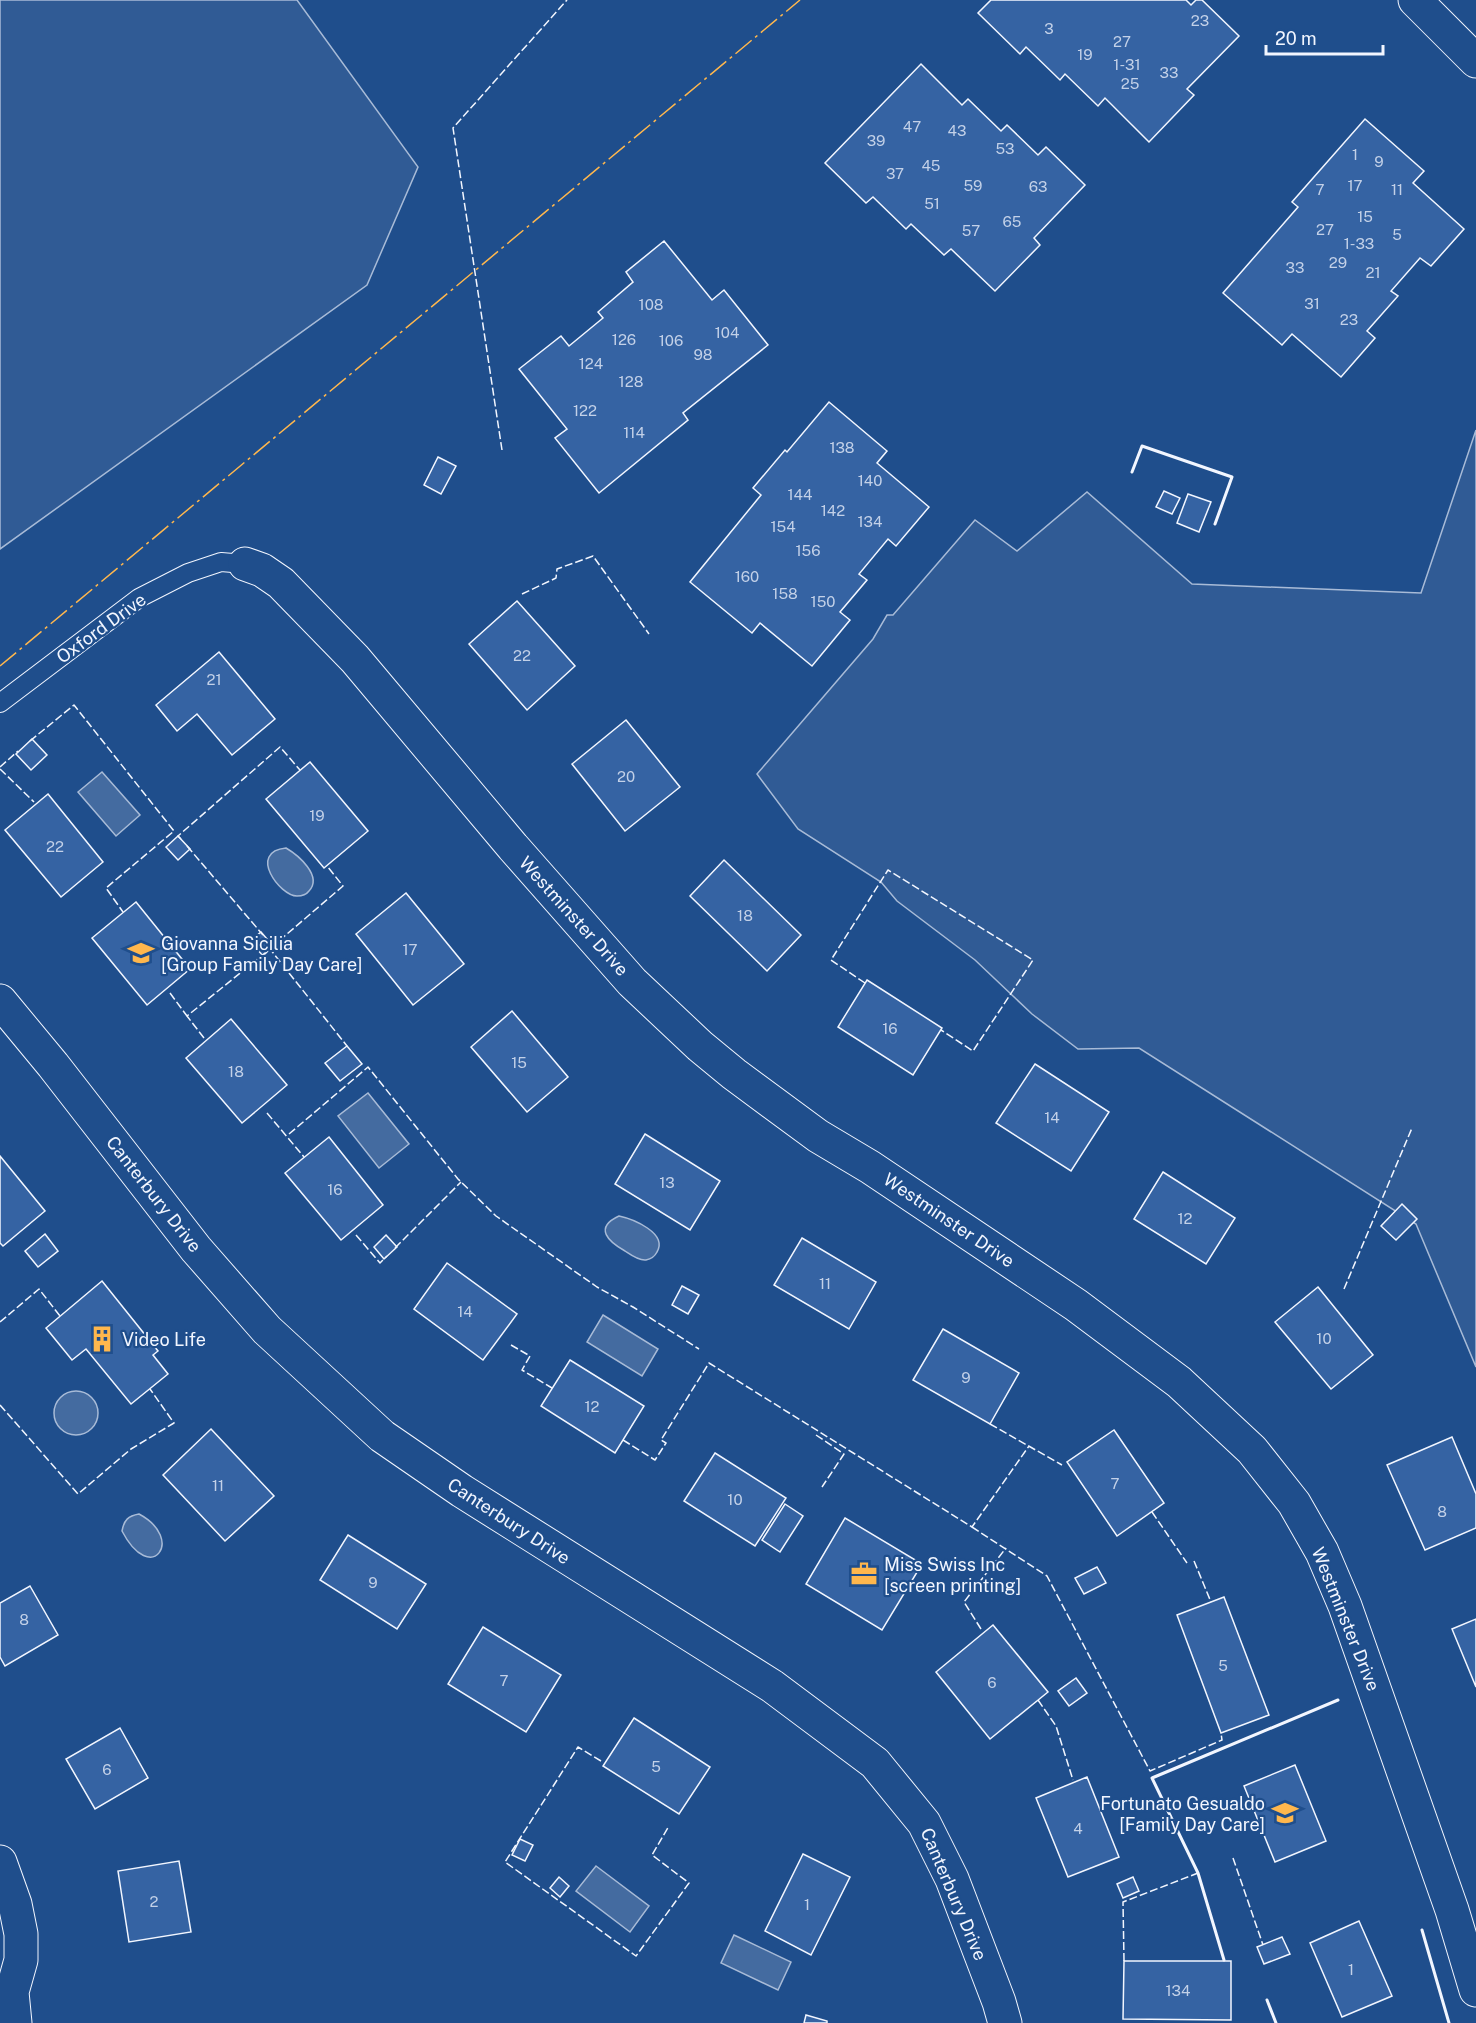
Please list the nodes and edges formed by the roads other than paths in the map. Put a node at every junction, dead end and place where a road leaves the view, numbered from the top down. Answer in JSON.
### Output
{"nodes":[{"id":1,"x":1415,"y":0,"type":"edge"},
{"id":2,"x":1476,"y":61,"type":"edge"},
{"id":3,"x":245,"y":564,"type":"joint"},
{"id":4,"x":0,"y":703,"type":"edge"},
{"id":5,"x":0,"y":1001,"type":"edge"},
{"id":6,"x":0,"y":1862,"type":"edge"},
{"id":7,"x":1476,"y":1990,"type":"edge"},
{"id":8,"x":15,"y":2023,"type":"edge"},
{"id":9,"x":1005,"y":2023,"type":"edge"}],
"edges":[{"from":1,"to":2,"type":"street"},
{"from":3,"to":4,"type":"lane","name":"Oxford Drive"},
{"from":3,"to":7,"type":"street","name":"Westminster Drive"},
{"from":5,"to":9,"type":"street","name":"Canterbury Drive"},
{"from":6,"to":8,"type":"street"}]}
